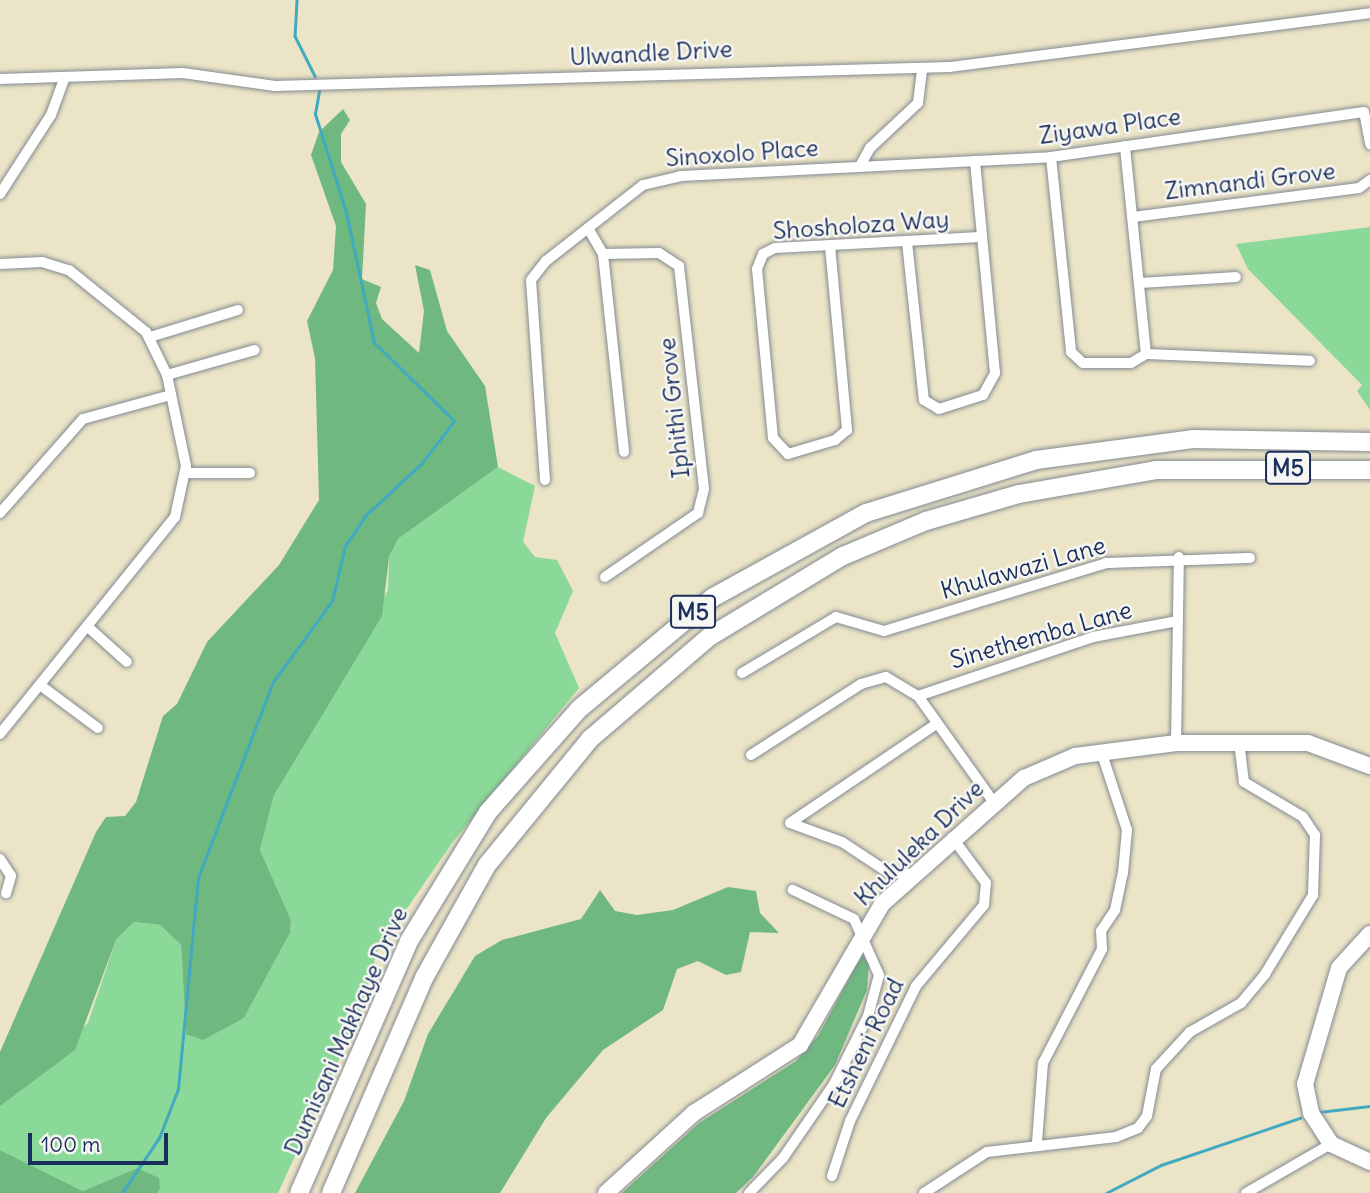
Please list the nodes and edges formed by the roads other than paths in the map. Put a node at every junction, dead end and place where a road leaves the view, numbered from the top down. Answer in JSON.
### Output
{"nodes":[{"id":1,"x":1370,"y":13,"type":"edge"},
{"id":2,"x":922,"y":68,"type":"junction"},
{"id":3,"x":0,"y":79,"type":"edge"},
{"id":4,"x":64,"y":79,"type":"junction"},
{"id":5,"x":1370,"y":144,"type":"edge"},
{"id":6,"x":1125,"y":145,"type":"junction"},
{"id":7,"x":1051,"y":157,"type":"junction"},
{"id":8,"x":975,"y":161,"type":"junction"},
{"id":9,"x":860,"y":166,"type":"junction"},
{"id":10,"x":1370,"y":180,"type":"edge"},
{"id":11,"x":0,"y":194,"type":"edge"},
{"id":12,"x":1133,"y":217,"type":"junction"},
{"id":13,"x":588,"y":228,"type":"junction"},
{"id":14,"x":980,"y":237,"type":"junction"},
{"id":15,"x":907,"y":242,"type":"junction"},
{"id":16,"x":830,"y":246,"type":"junction"},
{"id":17,"x":603,"y":254,"type":"junction"},
{"id":18,"x":0,"y":264,"type":"edge"},
{"id":19,"x":1236,"y":277,"type":"dead end"},
{"id":20,"x":1141,"y":283,"type":"junction"},
{"id":21,"x":238,"y":310,"type":"dead end"},
{"id":22,"x":150,"y":337,"type":"junction"},
{"id":23,"x":255,"y":350,"type":"dead end"},
{"id":24,"x":1146,"y":354,"type":"junction"},
{"id":25,"x":1310,"y":361,"type":"dead end"},
{"id":26,"x":167,"y":374,"type":"junction"},
{"id":27,"x":171,"y":396,"type":"junction"},
{"id":28,"x":1370,"y":442,"type":"edge"},
{"id":29,"x":624,"y":452,"type":"dead end"},
{"id":30,"x":1370,"y":471,"type":"edge"},
{"id":31,"x":185,"y":473,"type":"junction"},
{"id":32,"x":250,"y":473,"type":"dead end"},
{"id":33,"x":545,"y":480,"type":"dead end"},
{"id":34,"x":0,"y":513,"type":"edge"},
{"id":35,"x":1179,"y":557,"type":"junction"},
{"id":36,"x":1250,"y":558,"type":"dead end"},
{"id":37,"x":605,"y":577,"type":"dead end"},
{"id":38,"x":1178,"y":621,"type":"junction"},
{"id":39,"x":88,"y":627,"type":"junction"},
{"id":40,"x":127,"y":662,"type":"dead end"},
{"id":41,"x":742,"y":673,"type":"dead end"},
{"id":42,"x":40,"y":685,"type":"junction"},
{"id":43,"x":918,"y":696,"type":"junction"},
{"id":44,"x":936,"y":724,"type":"junction"},
{"id":45,"x":98,"y":728,"type":"dead end"},
{"id":46,"x":0,"y":734,"type":"edge"},
{"id":47,"x":1239,"y":742,"type":"junction"},
{"id":48,"x":1176,"y":743,"type":"junction"},
{"id":49,"x":1101,"y":751,"type":"junction"},
{"id":50,"x":751,"y":755,"type":"dead end"},
{"id":51,"x":1370,"y":766,"type":"edge"},
{"id":52,"x":993,"y":801,"type":"junction"},
{"id":53,"x":952,"y":837,"type":"junction"},
{"id":54,"x":0,"y":859,"type":"edge"},
{"id":55,"x":913,"y":874,"type":"junction"},
{"id":56,"x":793,"y":890,"type":"dead end"},
{"id":57,"x":6,"y":893,"type":"dead end"},
{"id":58,"x":863,"y":932,"type":"junction"},
{"id":59,"x":1370,"y":934,"type":"edge"},
{"id":60,"x":1037,"y":1142,"type":"junction"},
{"id":61,"x":1331,"y":1144,"type":"junction"},
{"id":62,"x":1370,"y":1162,"type":"edge"},
{"id":63,"x":832,"y":1176,"type":"dead end"},
{"id":64,"x":299,"y":1193,"type":"edge"},
{"id":65,"x":331,"y":1193,"type":"edge"},
{"id":66,"x":606,"y":1193,"type":"edge"},
{"id":67,"x":749,"y":1193,"type":"edge"},
{"id":68,"x":924,"y":1193,"type":"edge"},
{"id":69,"x":1246,"y":1193,"type":"edge"}],
"edges":[{"from":1,"to":2,"type":"street","name":"Ulwandle Drive"},
{"from":2,"to":4,"type":"street","name":"Ulwandle Drive"},
{"from":2,"to":9,"type":"street"},
{"from":3,"to":4,"type":"street","name":"Ulwandle Drive"},
{"from":4,"to":11,"type":"street"},
{"from":5,"to":6,"type":"street","name":"Ziyawa Place"},
{"from":6,"to":7,"type":"street","name":"Ziyawa Place"},
{"from":6,"to":12,"type":"street"},
{"from":7,"to":8,"type":"street","name":"Ziyawa Place"},
{"from":7,"to":24,"type":"street"},
{"from":8,"to":9,"type":"street","name":"Ziyawa Place"},
{"from":8,"to":14,"type":"street"},
{"from":9,"to":13,"type":"street","name":"Sinoxolo Place"},
{"from":10,"to":12,"type":"street","name":"Zimnandi Grove"},
{"from":12,"to":20,"type":"street"},
{"from":13,"to":17,"type":"street"},
{"from":13,"to":33,"type":"street","name":"Sinoxolo Place"},
{"from":14,"to":15,"type":"street","name":"Shosholoza Way"},
{"from":14,"to":15,"type":"street"},
{"from":15,"to":16,"type":"street","name":"Shosholoza Way"},
{"from":16,"to":16,"type":"street","name":"Shosholoza Way"},
{"from":17,"to":29,"type":"street"},
{"from":17,"to":37,"type":"street","name":"Iphithi Grove"},
{"from":18,"to":22,"type":"street"},
{"from":19,"to":20,"type":"street"},
{"from":20,"to":24,"type":"street"},
{"from":21,"to":22,"type":"street"},
{"from":22,"to":26,"type":"street"},
{"from":23,"to":26,"type":"street"},
{"from":24,"to":25,"type":"street"},
{"from":26,"to":27,"type":"street"},
{"from":27,"to":31,"type":"street"},
{"from":27,"to":34,"type":"street"},
{"from":28,"to":64,"type":"main road","name":"Dumisani Makhaye Drive","number":"M5"},
{"from":30,"to":65,"type":"main road","name":"Dumisani Makhaye Drive","number":"M5"},
{"from":31,"to":32,"type":"street"},
{"from":31,"to":39,"type":"street"},
{"from":35,"to":36,"type":"street","name":"Khulawazi Lane"},
{"from":35,"to":38,"type":"street"},
{"from":35,"to":41,"type":"street","name":"Khulawazi Lane"},
{"from":38,"to":43,"type":"street","name":"Sinethemba Lane"},
{"from":38,"to":48,"type":"street"},
{"from":39,"to":40,"type":"street"},
{"from":39,"to":42,"type":"street"},
{"from":42,"to":45,"type":"street"},
{"from":42,"to":46,"type":"street"},
{"from":43,"to":44,"type":"street"},
{"from":43,"to":50,"type":"street"},
{"from":44,"to":52,"type":"street"},
{"from":44,"to":55,"type":"street"},
{"from":47,"to":48,"type":"street","name":"Khululeka Drive"},
{"from":47,"to":51,"type":"street","name":"Khululeka Drive"},
{"from":47,"to":60,"type":"street"},
{"from":48,"to":49,"type":"street","name":"Khululeka Drive"},
{"from":49,"to":52,"type":"street","name":"Khululeka Drive"},
{"from":49,"to":60,"type":"street"},
{"from":52,"to":53,"type":"street","name":"Khululeka Drive"},
{"from":53,"to":55,"type":"street","name":"Khululeka Drive"},
{"from":53,"to":63,"type":"street","name":"Etsheni Road"},
{"from":54,"to":57,"type":"street"},
{"from":55,"to":58,"type":"street","name":"Khululeka Drive"},
{"from":56,"to":58,"type":"street"},
{"from":58,"to":66,"type":"street","name":"Khululeka Drive"},
{"from":58,"to":67,"type":"street"},
{"from":59,"to":61,"type":"street"},
{"from":60,"to":68,"type":"street"},
{"from":61,"to":62,"type":"street"},
{"from":61,"to":69,"type":"street"}]}
